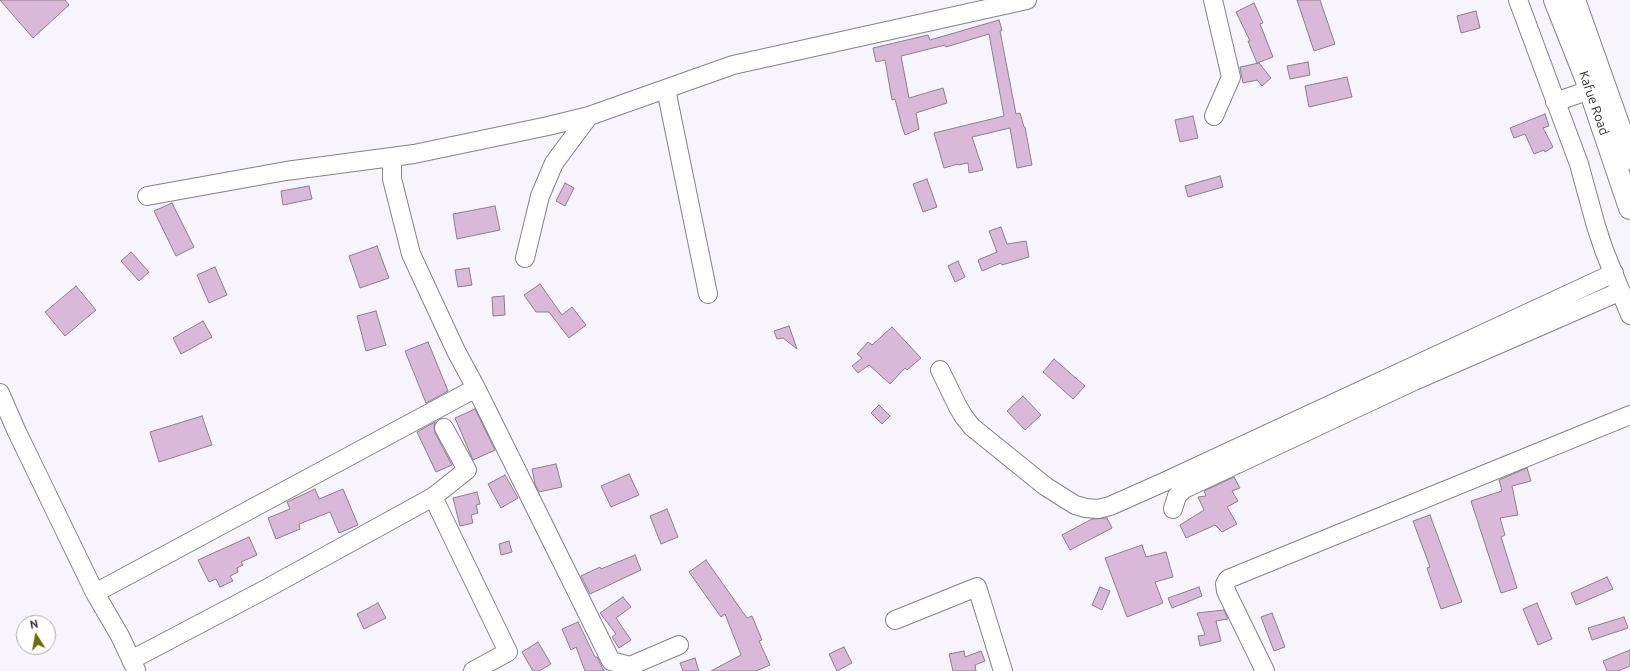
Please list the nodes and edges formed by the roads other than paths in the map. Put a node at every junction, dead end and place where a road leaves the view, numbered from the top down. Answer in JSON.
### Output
{"nodes":[{"id":1,"x":1027,"y":0,"type":"edge"},
{"id":2,"x":1213,"y":0,"type":"edge"},
{"id":3,"x":1518,"y":0,"type":"edge"},
{"id":4,"x":1555,"y":0,"type":"edge"},
{"id":5,"x":1580,"y":2,"type":"edge"},
{"id":6,"x":666,"y":89,"type":"junction"},
{"id":7,"x":1590,"y":90,"type":"junction"},
{"id":8,"x":1555,"y":102,"type":"junction"},
{"id":9,"x":589,"y":116,"type":"junction"},
{"id":10,"x":1214,"y":116,"type":"dead end"},
{"id":11,"x":392,"y":157,"type":"junction"},
{"id":12,"x":1630,"y":158,"type":"edge"},
{"id":13,"x":147,"y":196,"type":"dead end"},
{"id":14,"x":1630,"y":208,"type":"edge"},
{"id":15,"x":525,"y":258,"type":"dead end"},
{"id":16,"x":1620,"y":280,"type":"edge"},
{"id":17,"x":708,"y":294,"type":"dead end"},
{"id":18,"x":1630,"y":315,"type":"edge"},
{"id":19,"x":940,"y":370,"type":"dead end"},
{"id":20,"x":476,"y":388,"type":"junction"},
{"id":21,"x":0,"y":393,"type":"edge"},
{"id":22,"x":1630,"y":415,"type":"edge"},
{"id":23,"x":444,"y":428,"type":"dead end"},
{"id":24,"x":433,"y":497,"type":"junction"},
{"id":25,"x":1173,"y":509,"type":"dead end"},
{"id":26,"x":95,"y":593,"type":"junction"},
{"id":27,"x":895,"y":620,"type":"dead end"},
{"id":28,"x":678,"y":645,"type":"dead end"},
{"id":29,"x":134,"y":666,"type":"edge"},
{"id":30,"x":473,"y":671,"type":"edge"},
{"id":31,"x":1002,"y":671,"type":"edge"},
{"id":32,"x":1265,"y":671,"type":"edge"}],
"edges":[{"from":1,"to":6,"type":"street"},
{"from":2,"to":10,"type":"street"},
{"from":3,"to":8,"type":"street"},
{"from":4,"to":7,"type":"highway","name":"Kafue Road"},
{"from":5,"to":12,"type":"highway","name":"Kafue Road"},
{"from":6,"to":9,"type":"street"},
{"from":6,"to":17,"type":"street"},
{"from":7,"to":8,"type":"street"},
{"from":7,"to":14,"type":"highway","name":"Kafue Road"},
{"from":8,"to":16,"type":"street"},
{"from":9,"to":11,"type":"street"},
{"from":9,"to":15,"type":"street"},
{"from":11,"to":13,"type":"street"},
{"from":11,"to":20,"type":"street"},
{"from":16,"to":18,"type":"street"},
{"from":16,"to":19,"type":"street"},
{"from":16,"to":25,"type":"street"},
{"from":20,"to":26,"type":"street"},
{"from":20,"to":28,"type":"street"},
{"from":21,"to":26,"type":"street"},
{"from":22,"to":32,"type":"street"},
{"from":23,"to":24,"type":"street"},
{"from":24,"to":29,"type":"street"},
{"from":24,"to":30,"type":"street"},
{"from":26,"to":29,"type":"street"},
{"from":27,"to":31,"type":"street"}]}
